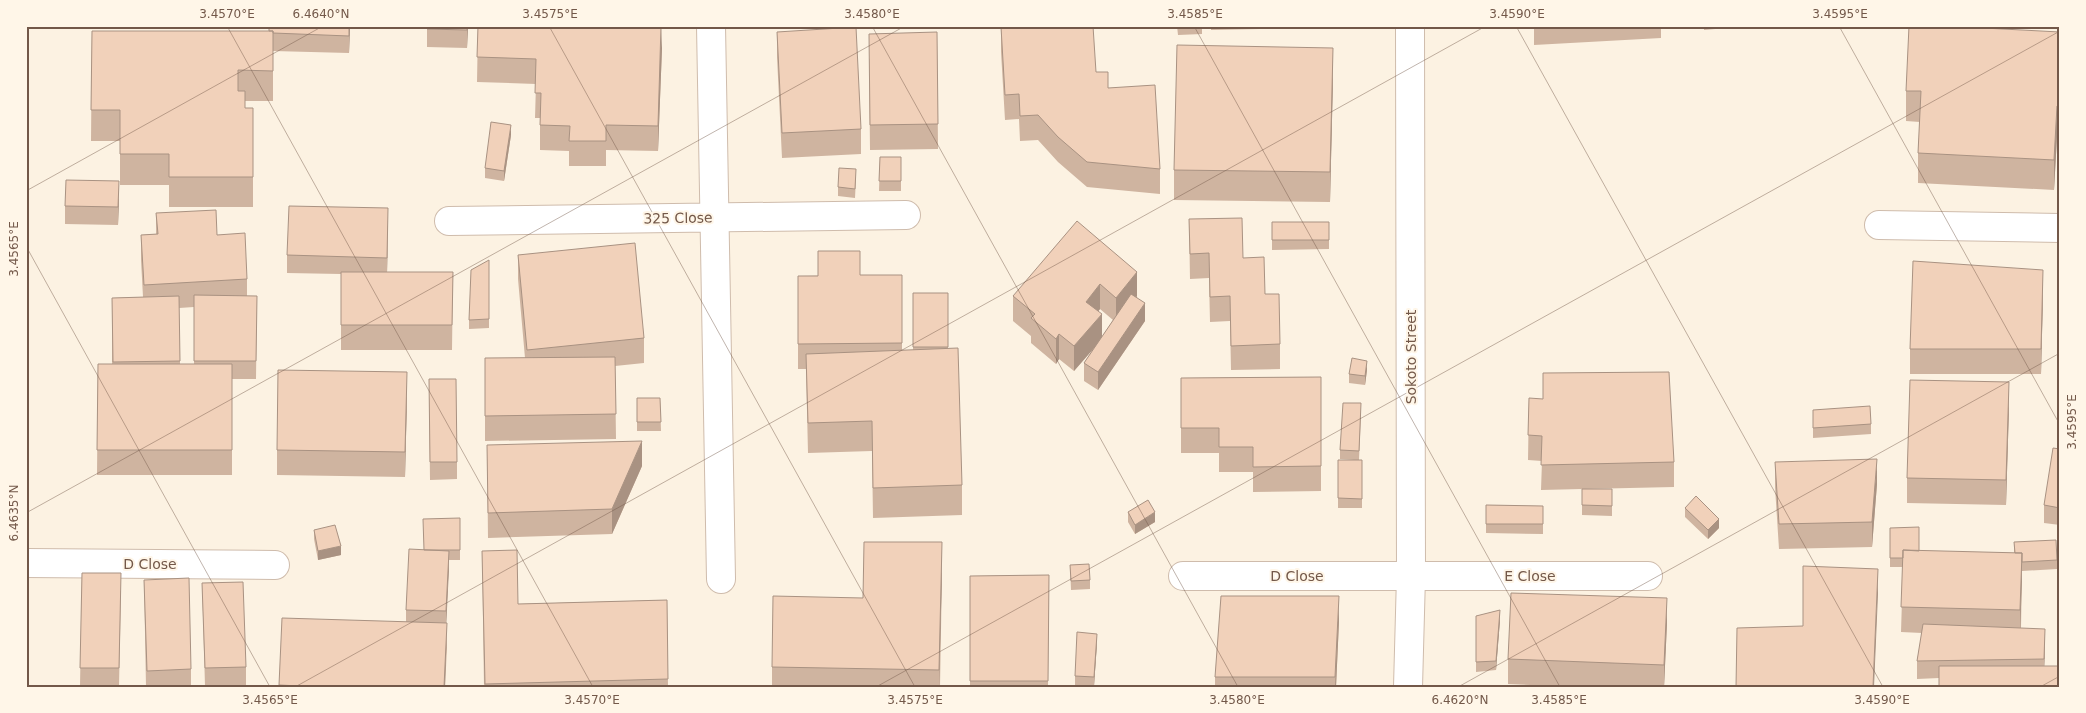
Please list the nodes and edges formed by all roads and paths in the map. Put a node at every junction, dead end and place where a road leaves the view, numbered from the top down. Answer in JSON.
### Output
{"nodes":[{"id":1,"x":711,"y":26,"type":"edge"},
{"id":2,"x":1410,"y":26,"type":"edge"},
{"id":3,"x":906,"y":215,"type":"dead end"},
{"id":4,"x":714,"y":218,"type":"junction"},
{"id":5,"x":449,"y":221,"type":"dead end"},
{"id":6,"x":1879,"y":225,"type":"dead end"},
{"id":7,"x":2060,"y":228,"type":"edge"},
{"id":8,"x":26,"y":563,"type":"edge"},
{"id":9,"x":274,"y":565,"type":"dead end"},
{"id":10,"x":1183,"y":576,"type":"dead end"},
{"id":11,"x":1411,"y":576,"type":"junction"},
{"id":12,"x":1648,"y":576,"type":"dead end"},
{"id":13,"x":721,"y":579,"type":"dead end"},
{"id":14,"x":1408,"y":687,"type":"edge"}],
"edges":[{"from":1,"to":4,"type":"street"},
{"from":2,"to":11,"type":"street","name":"Sokoto Street"},
{"from":3,"to":4,"type":"street","name":"325 Close"},
{"from":4,"to":5,"type":"street","name":"325 Close"},
{"from":4,"to":13,"type":"street"},
{"from":6,"to":7,"type":"street"},
{"from":8,"to":9,"type":"street","name":"D Close"},
{"from":10,"to":11,"type":"street","name":"D Close"},
{"from":11,"to":12,"type":"street","name":"E Close"},
{"from":11,"to":14,"type":"street","name":"Sokoto Street"}]}
